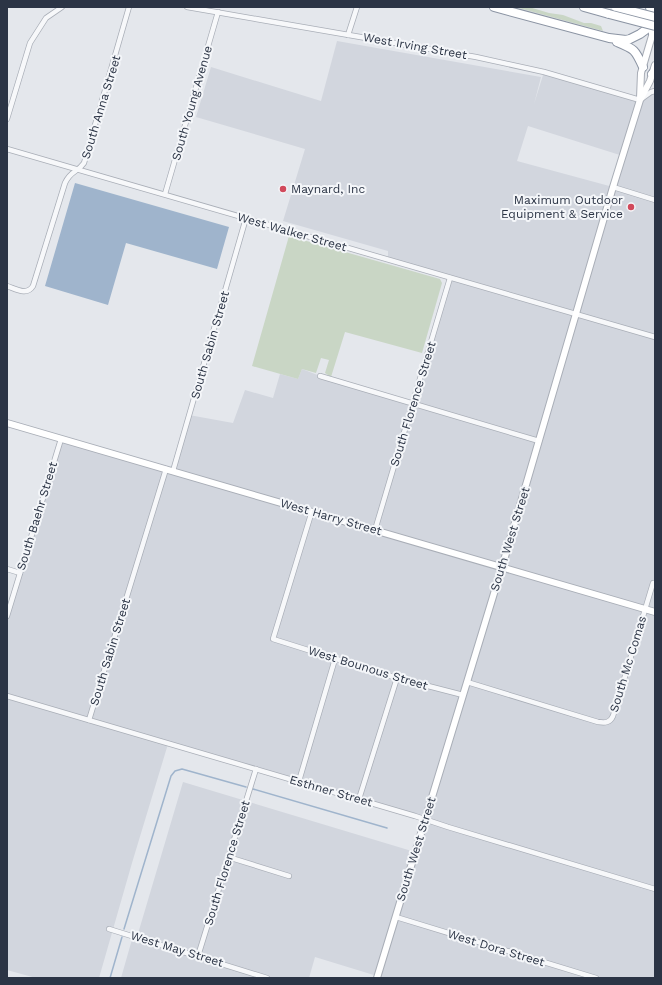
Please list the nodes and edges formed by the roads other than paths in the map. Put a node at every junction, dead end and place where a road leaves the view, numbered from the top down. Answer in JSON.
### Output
{"nodes":[{"id":1,"x":62,"y":7,"type":"edge"},
{"id":2,"x":129,"y":7,"type":"edge"},
{"id":3,"x":187,"y":7,"type":"edge"},
{"id":4,"x":356,"y":7,"type":"edge"},
{"id":5,"x":494,"y":7,"type":"edge"},
{"id":6,"x":584,"y":7,"type":"edge"},
{"id":7,"x":616,"y":7,"type":"edge"},
{"id":8,"x":218,"y":12,"type":"junction"},
{"id":9,"x":653,"y":12,"type":"edge"},
{"id":10,"x":655,"y":23,"type":"edge"},
{"id":11,"x":652,"y":30,"type":"edge"},
{"id":12,"x":348,"y":35,"type":"junction"},
{"id":13,"x":609,"y":38,"type":"junction"},
{"id":14,"x":655,"y":65,"type":"edge"},
{"id":15,"x":643,"y":67,"type":"junction"},
{"id":16,"x":654,"y":72,"type":"edge"},
{"id":17,"x":655,"y":91,"type":"edge"},
{"id":18,"x":640,"y":100,"type":"junction"},
{"id":19,"x":7,"y":119,"type":"edge"},
{"id":20,"x":7,"y":149,"type":"edge"},
{"id":21,"x":78,"y":169,"type":"junction"},
{"id":22,"x":613,"y":187,"type":"junction"},
{"id":23,"x":165,"y":194,"type":"junction"},
{"id":24,"x":655,"y":200,"type":"edge"},
{"id":25,"x":246,"y":218,"type":"junction"},
{"id":26,"x":450,"y":278,"type":"junction"},
{"id":27,"x":7,"y":286,"type":"edge"},
{"id":28,"x":576,"y":314,"type":"junction"},
{"id":29,"x":655,"y":337,"type":"edge"},
{"id":30,"x":320,"y":376,"type":"dead end"},
{"id":31,"x":413,"y":404,"type":"junction"},
{"id":32,"x":7,"y":423,"type":"edge"},
{"id":33,"x":61,"y":439,"type":"junction"},
{"id":34,"x":539,"y":441,"type":"junction"},
{"id":35,"x":166,"y":469,"type":"junction"},
{"id":36,"x":173,"y":471,"type":"junction"},
{"id":37,"x":312,"y":511,"type":"junction"},
{"id":38,"x":375,"y":530,"type":"junction"},
{"id":39,"x":502,"y":567,"type":"junction"},
{"id":40,"x":7,"y":569,"type":"edge"},
{"id":41,"x":20,"y":573,"type":"junction"},
{"id":42,"x":653,"y":583,"type":"dead end"},
{"id":43,"x":645,"y":609,"type":"junction"},
{"id":44,"x":655,"y":612,"type":"edge"},
{"id":45,"x":7,"y":616,"type":"edge"},
{"id":46,"x":335,"y":659,"type":"junction"},
{"id":47,"x":397,"y":678,"type":"junction"},
{"id":48,"x":467,"y":682,"type":"junction"},
{"id":49,"x":463,"y":695,"type":"junction"},
{"id":50,"x":7,"y":696,"type":"edge"},
{"id":51,"x":89,"y":720,"type":"junction"},
{"id":52,"x":256,"y":769,"type":"junction"},
{"id":53,"x":299,"y":782,"type":"junction"},
{"id":54,"x":359,"y":799,"type":"junction"},
{"id":55,"x":425,"y":819,"type":"junction"},
{"id":56,"x":228,"y":857,"type":"junction"},
{"id":57,"x":289,"y":876,"type":"dead end"},
{"id":58,"x":655,"y":889,"type":"edge"},
{"id":59,"x":396,"y":917,"type":"junction"},
{"id":60,"x":109,"y":929,"type":"dead end"},
{"id":61,"x":198,"y":956,"type":"junction"},
{"id":62,"x":267,"y":978,"type":"edge"},
{"id":63,"x":377,"y":978,"type":"edge"},
{"id":64,"x":596,"y":978,"type":"edge"}],
"edges":[{"from":1,"to":19,"type":"street"},
{"from":2,"to":21,"type":"street","name":"South Anna Street"},
{"from":3,"to":8,"type":"street","name":"West Irving Street"},
{"from":4,"to":12,"type":"street"},
{"from":5,"to":13,"type":"highway"},
{"from":6,"to":11,"type":"highway","bridge":true},
{"from":7,"to":9,"type":"highway","bridge":true},
{"from":8,"to":12,"type":"street","name":"West Irving Street"},
{"from":8,"to":23,"type":"street","name":"South Young Avenue"},
{"from":9,"to":11,"type":"highway"},
{"from":10,"to":11,"type":"highway"},
{"from":11,"to":13,"type":"highway"},
{"from":11,"to":15,"type":"main road","name":"South West Street"},
{"from":12,"to":18,"type":"street","name":"West Irving Street"},
{"from":13,"to":15,"type":"highway"},
{"from":14,"to":16,"type":"main road","name":"South West Street"},
{"from":15,"to":18,"type":"main road","name":"South West Street"},
{"from":16,"to":18,"type":"main road","name":"South West Street"},
{"from":17,"to":18,"type":"street"},
{"from":18,"to":22,"type":"main road","name":"South West Street"},
{"from":20,"to":21,"type":"street","name":"West Walker Street"},
{"from":21,"to":23,"type":"street","name":"West Walker Street"},
{"from":21,"to":27,"type":"street","name":"South Anna Street"},
{"from":22,"to":24,"type":"street"},
{"from":22,"to":28,"type":"main road","name":"South West Street"},
{"from":23,"to":25,"type":"street","name":"West Walker Street"},
{"from":25,"to":26,"type":"street","name":"West Walker Street"},
{"from":25,"to":36,"type":"street","name":"South Sabin Street"},
{"from":26,"to":28,"type":"street","name":"West Walker Street"},
{"from":26,"to":31,"type":"street","name":"South Florence Street"},
{"from":28,"to":29,"type":"street","name":"West Walker Street"},
{"from":28,"to":34,"type":"main road","name":"South West Street"},
{"from":30,"to":31,"type":"street"},
{"from":31,"to":34,"type":"street"},
{"from":31,"to":38,"type":"street","name":"South Florence Street"},
{"from":32,"to":33,"type":"main road","name":"West Harry Street"},
{"from":33,"to":35,"type":"main road","name":"West Harry Street"},
{"from":33,"to":41,"type":"street","name":"South Baehr Street"},
{"from":34,"to":39,"type":"main road","name":"South West Street"},
{"from":35,"to":36,"type":"main road","name":"West Harry Street"},
{"from":35,"to":51,"type":"street","name":"South Sabin Street"},
{"from":36,"to":37,"type":"main road","name":"West Harry Street"},
{"from":37,"to":38,"type":"main road","name":"West Harry Street"},
{"from":37,"to":46,"type":"street","name":"West Bounous Street"},
{"from":38,"to":39,"type":"main road","name":"West Harry Street"},
{"from":39,"to":43,"type":"main road","name":"West Harry Street"},
{"from":39,"to":48,"type":"main road","name":"South West Street"},
{"from":40,"to":41,"type":"street"},
{"from":41,"to":45,"type":"street","name":"South Baehr Street"},
{"from":42,"to":43,"type":"street","name":"South Mc Comas"},
{"from":43,"to":44,"type":"main road","name":"West Harry Street"},
{"from":43,"to":48,"type":"street","name":"South Mc Comas"},
{"from":46,"to":47,"type":"street","name":"West Bounous Street"},
{"from":46,"to":53,"type":"street"},
{"from":47,"to":49,"type":"street","name":"West Bounous Street"},
{"from":47,"to":54,"type":"street"},
{"from":48,"to":49,"type":"main road","name":"South West Street"},
{"from":49,"to":55,"type":"main road","name":"South West Street"},
{"from":50,"to":51,"type":"street","name":"Esthner Street"},
{"from":51,"to":52,"type":"street","name":"Esthner Street"},
{"from":52,"to":53,"type":"street","name":"Esthner Street"},
{"from":52,"to":56,"type":"street","name":"South Florence Street"},
{"from":53,"to":54,"type":"street","name":"Esthner Street"},
{"from":54,"to":55,"type":"street","name":"Esthner Street"},
{"from":55,"to":58,"type":"street","name":"Esthner Street"},
{"from":55,"to":59,"type":"main road","name":"South West Street"},
{"from":56,"to":57,"type":"street"},
{"from":56,"to":61,"type":"street","name":"South Florence Street"},
{"from":59,"to":63,"type":"main road","name":"South West Street"},
{"from":59,"to":64,"type":"street","name":"West Dora Street"},
{"from":60,"to":61,"type":"street","name":"West May Street"},
{"from":61,"to":62,"type":"street","name":"West May Street"}]}
